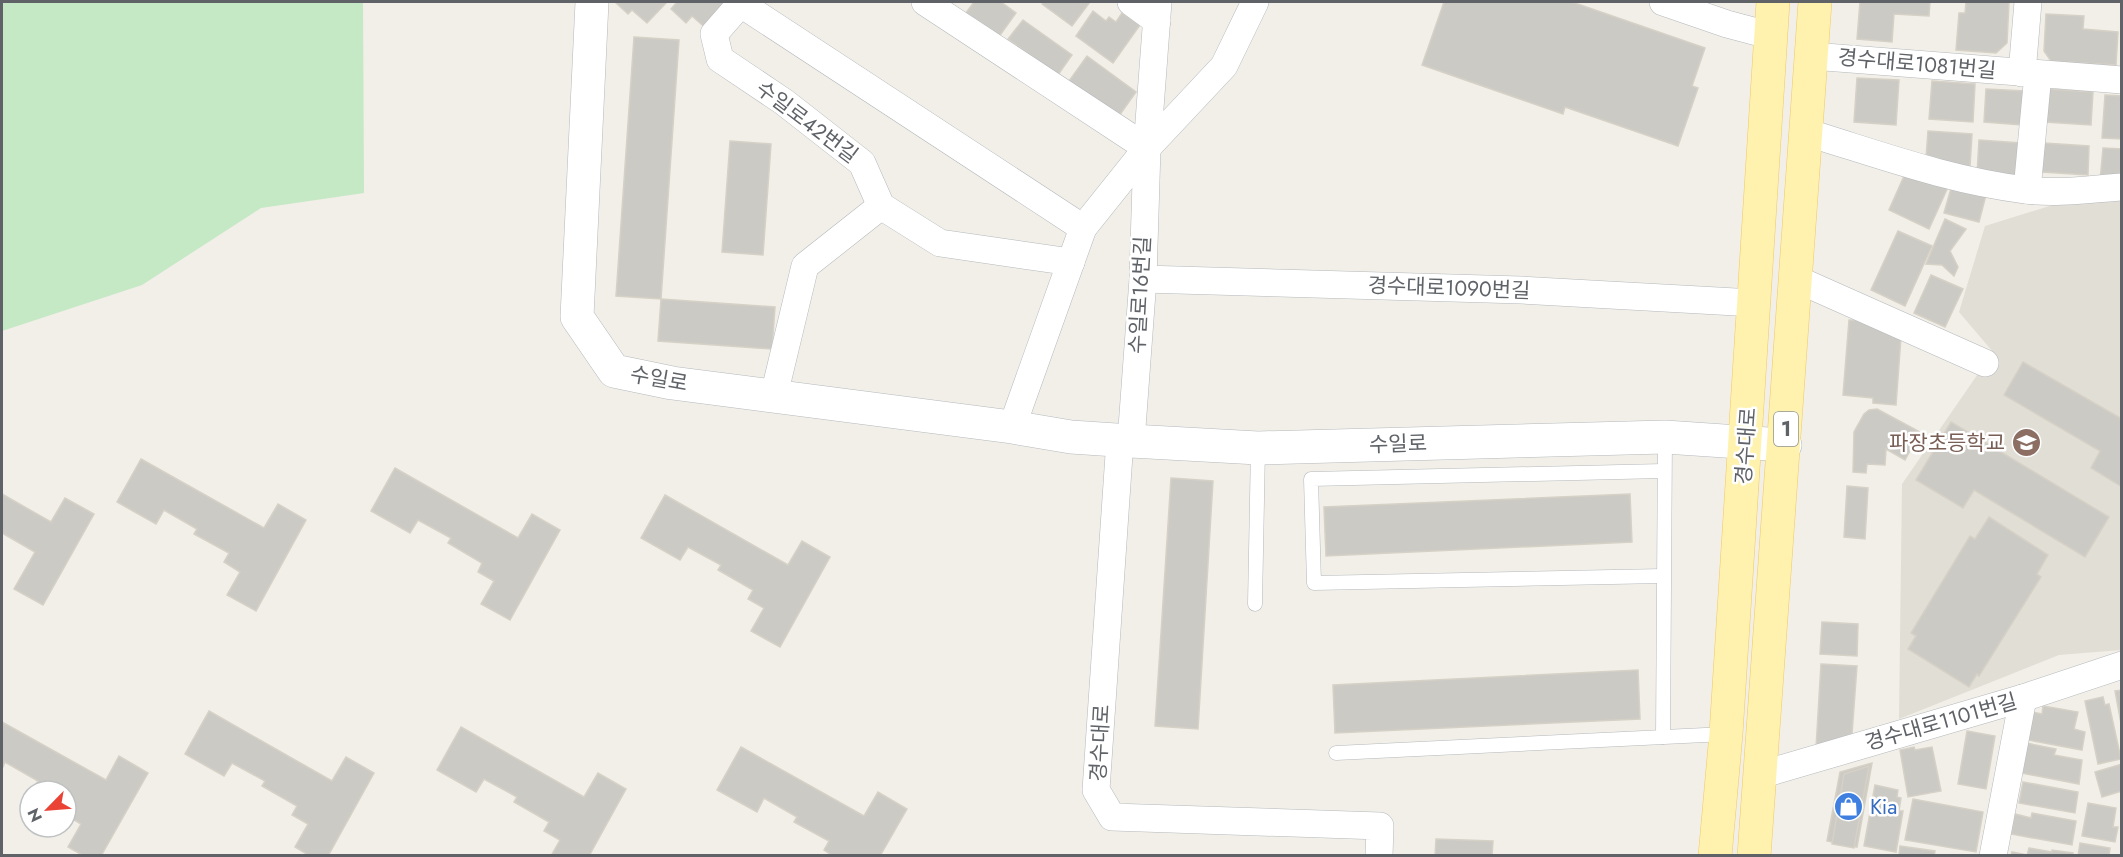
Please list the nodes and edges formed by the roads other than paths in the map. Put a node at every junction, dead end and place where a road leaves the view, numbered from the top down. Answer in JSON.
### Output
{"nodes":[{"id":1,"x":592,"y":2,"type":"edge"},
{"id":2,"x":740,"y":2,"type":"edge"},
{"id":3,"x":925,"y":2,"type":"edge"},
{"id":4,"x":1131,"y":2,"type":"edge"},
{"id":5,"x":1255,"y":2,"type":"edge"},
{"id":6,"x":1663,"y":2,"type":"edge"},
{"id":7,"x":1773,"y":2,"type":"edge"},
{"id":8,"x":1815,"y":2,"type":"edge"},
{"id":9,"x":2028,"y":2,"type":"edge"},
{"id":10,"x":1157,"y":11,"type":"edge"},
{"id":11,"x":1772,"y":36,"type":"junction"},
{"id":12,"x":1812,"y":56,"type":"junction"},
{"id":13,"x":2030,"y":73,"type":"junction"},
{"id":14,"x":2121,"y":80,"type":"edge"},
{"id":15,"x":1805,"y":132,"type":"junction"},
{"id":16,"x":1147,"y":148,"type":"junction"},
{"id":17,"x":2121,"y":187,"type":"edge"},
{"id":18,"x":2027,"y":190,"type":"junction"},
{"id":19,"x":881,"y":206,"type":"junction"},
{"id":20,"x":1083,"y":228,"type":"junction"},
{"id":21,"x":1071,"y":262,"type":"junction"},
{"id":22,"x":1794,"y":278,"type":"junction"},
{"id":23,"x":1143,"y":279,"type":"junction"},
{"id":24,"x":1754,"y":303,"type":"junction"},
{"id":25,"x":1985,"y":363,"type":"dead end"},
{"id":26,"x":774,"y":395,"type":"junction"},
{"id":27,"x":1012,"y":427,"type":"junction"},
{"id":28,"x":1665,"y":437,"type":"junction"},
{"id":29,"x":1125,"y":441,"type":"junction"},
{"id":30,"x":1746,"y":443,"type":"junction"},
{"id":31,"x":1785,"y":445,"type":"junction"},
{"id":32,"x":1258,"y":448,"type":"junction"},
{"id":33,"x":1663,"y":471,"type":"junction"},
{"id":34,"x":1664,"y":576,"type":"junction"},
{"id":35,"x":1255,"y":604,"type":"dead end"},
{"id":36,"x":2121,"y":664,"type":"edge"},
{"id":37,"x":2023,"y":698,"type":"junction"},
{"id":38,"x":1726,"y":734,"type":"junction"},
{"id":39,"x":1663,"y":737,"type":"junction"},
{"id":40,"x":1336,"y":753,"type":"dead end"},
{"id":41,"x":1760,"y":775,"type":"junction"},
{"id":42,"x":1379,"y":855,"type":"edge"},
{"id":43,"x":1715,"y":855,"type":"edge"},
{"id":44,"x":1754,"y":855,"type":"edge"},
{"id":45,"x":1993,"y":855,"type":"edge"}],
"edges":[{"from":1,"to":26,"type":"street","name":"수일로"},
{"from":2,"to":19,"type":"street","name":"수일로42번길"},
{"from":2,"to":20,"type":"street","name":"수일로42번길"},
{"from":3,"to":16,"type":"street"},
{"from":4,"to":10,"type":"street","name":"수일로16번길"},
{"from":5,"to":16,"type":"street"},
{"from":6,"to":11,"type":"street"},
{"from":7,"to":11,"type":"main road","name":"경수대로","number":"1"},
{"from":8,"to":12,"type":"main road","name":"경수대로","number":"1"},
{"from":9,"to":13,"type":"street","name":"경수대로1081번길"},
{"from":10,"to":16,"type":"street","name":"수일로16번길"},
{"from":11,"to":24,"type":"main road","name":"경수대로","number":"1"},
{"from":12,"to":13,"type":"street","name":"경수대로1081번길"},
{"from":12,"to":15,"type":"main road","name":"경수대로","number":"1"},
{"from":13,"to":14,"type":"street","name":"경수대로1081번길"},
{"from":13,"to":18,"type":"street","name":"경수대로1081번길"},
{"from":15,"to":18,"type":"street"},
{"from":15,"to":22,"type":"main road","name":"경수대로","number":"1"},
{"from":16,"to":20,"type":"street"},
{"from":16,"to":23,"type":"street","name":"수일로16번길"},
{"from":17,"to":18,"type":"street"},
{"from":19,"to":21,"type":"street"},
{"from":19,"to":26,"type":"street"},
{"from":20,"to":21,"type":"street"},
{"from":21,"to":27,"type":"street"},
{"from":22,"to":25,"type":"street"},
{"from":22,"to":31,"type":"main road","name":"경수대로","number":"1"},
{"from":23,"to":24,"type":"street","name":"경수대로1090번길"},
{"from":23,"to":29,"type":"street","name":"수일로16번길"},
{"from":24,"to":30,"type":"main road","name":"경수대로","number":"1"},
{"from":26,"to":27,"type":"street","name":"수일로"},
{"from":27,"to":29,"type":"street","name":"수일로"},
{"from":28,"to":30,"type":"street","name":"수일로"},
{"from":28,"to":32,"type":"street","name":"수일로"},
{"from":28,"to":33,"type":"lane"},
{"from":29,"to":32,"type":"street","name":"수일로"},
{"from":29,"to":42,"type":"street","name":"경수대로"},
{"from":30,"to":31,"type":"street","name":"수일로"},
{"from":30,"to":38,"type":"main road","name":"경수대로","number":"1"},
{"from":31,"to":41,"type":"main road","name":"경수대로","number":"1"},
{"from":32,"to":35,"type":"lane"},
{"from":33,"to":34,"type":"lane"},
{"from":33,"to":34,"type":"lane"},
{"from":34,"to":39,"type":"lane"},
{"from":36,"to":37,"type":"street","name":"경수대로1101번길"},
{"from":37,"to":41,"type":"street","name":"경수대로1101번길"},
{"from":37,"to":45,"type":"street"},
{"from":38,"to":39,"type":"lane"},
{"from":38,"to":43,"type":"main road","name":"경수대로","number":"1"},
{"from":39,"to":40,"type":"lane"},
{"from":41,"to":44,"type":"main road","name":"경수대로","number":"1"}]}
